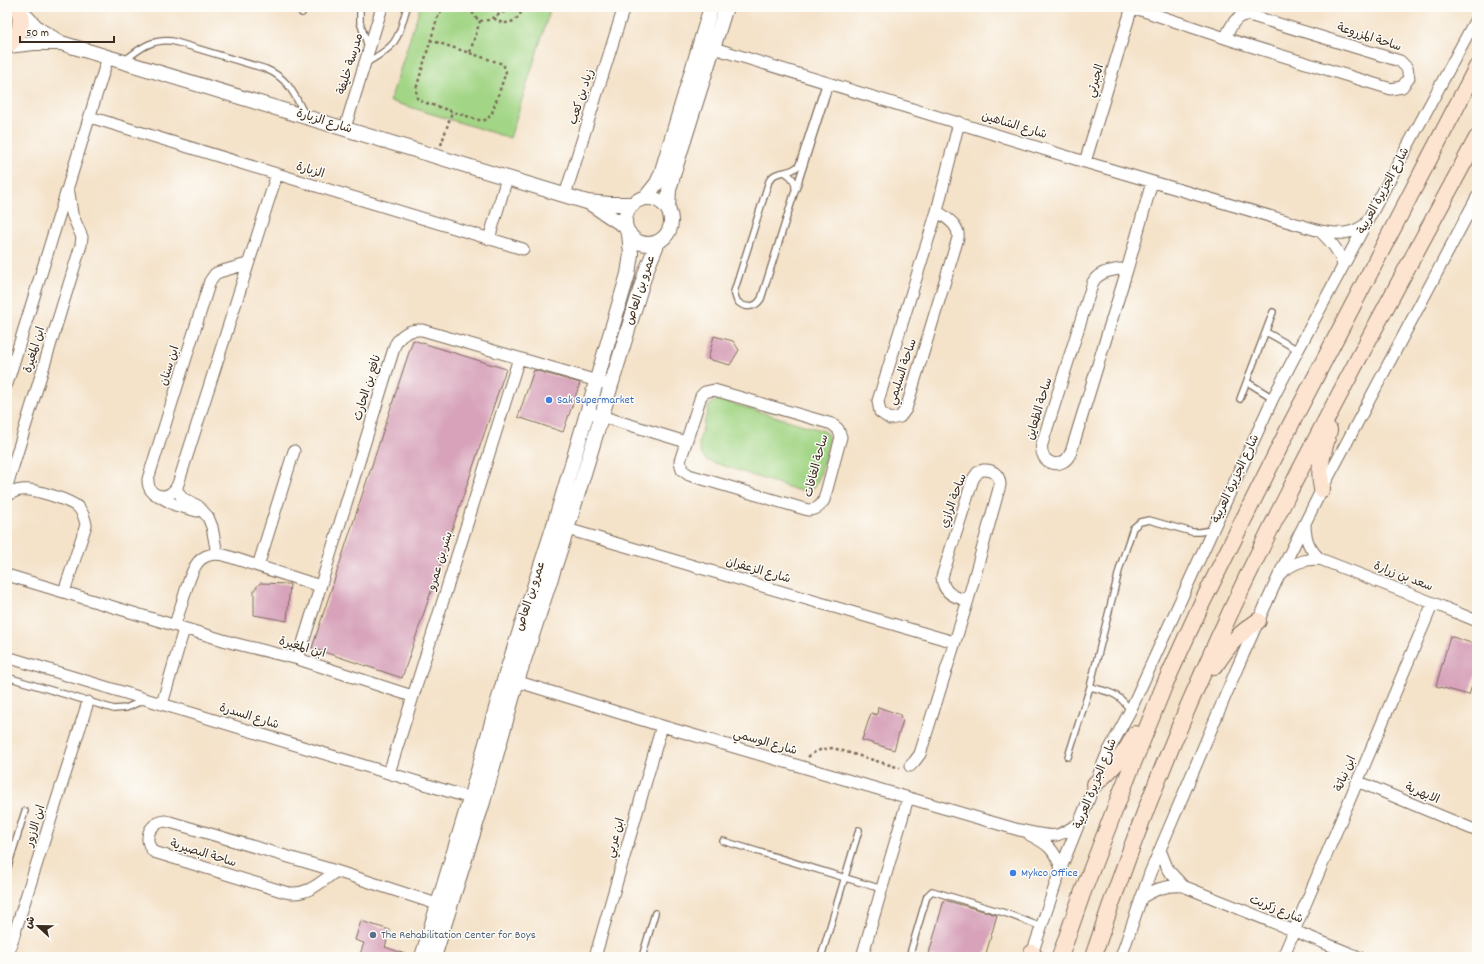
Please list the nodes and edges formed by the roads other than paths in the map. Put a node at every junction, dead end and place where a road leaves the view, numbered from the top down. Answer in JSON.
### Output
{"nodes":[{"id":1,"x":304,"y":7,"type":"edge"},
{"id":2,"x":360,"y":7,"type":"edge"},
{"id":3,"x":382,"y":7,"type":"edge"},
{"id":4,"x":407,"y":7,"type":"edge"},
{"id":5,"x":624,"y":7,"type":"edge"},
{"id":6,"x":711,"y":7,"type":"edge"},
{"id":7,"x":726,"y":7,"type":"edge"},
{"id":8,"x":1132,"y":7,"type":"edge"},
{"id":9,"x":18,"y":8,"type":"edge"},
{"id":10,"x":302,"y":13,"type":"dead end"},
{"id":11,"x":1477,"y":18,"type":"edge"},
{"id":12,"x":1225,"y":38,"type":"junction"},
{"id":13,"x":61,"y":43,"type":"junction"},
{"id":14,"x":701,"y":44,"type":"junction"},
{"id":15,"x":7,"y":46,"type":"edge"},
{"id":16,"x":714,"y":48,"type":"junction"},
{"id":17,"x":369,"y":49,"type":"junction"},
{"id":18,"x":108,"y":57,"type":"junction"},
{"id":19,"x":123,"y":62,"type":"junction"},
{"id":20,"x":364,"y":64,"type":"junction"},
{"id":21,"x":1477,"y":67,"type":"edge"},
{"id":22,"x":828,"y":82,"type":"junction"},
{"id":23,"x":90,"y":117,"type":"junction"},
{"id":24,"x":306,"y":117,"type":"junction"},
{"id":25,"x":959,"y":122,"type":"junction"},
{"id":26,"x":345,"y":128,"type":"junction"},
{"id":27,"x":1477,"y":138,"type":"edge"},
{"id":28,"x":1085,"y":162,"type":"junction"},
{"id":29,"x":786,"y":173,"type":"junction"},
{"id":30,"x":277,"y":174,"type":"junction"},
{"id":31,"x":507,"y":178,"type":"junction"},
{"id":32,"x":1152,"y":182,"type":"junction"},
{"id":33,"x":68,"y":188,"type":"junction"},
{"id":34,"x":795,"y":191,"type":"junction"},
{"id":35,"x":565,"y":195,"type":"junction"},
{"id":36,"x":1477,"y":197,"type":"edge"},
{"id":37,"x":639,"y":201,"type":"junction"},
{"id":38,"x":587,"y":202,"type":"junction"},
{"id":39,"x":668,"y":209,"type":"junction"},
{"id":40,"x":937,"y":211,"type":"junction"},
{"id":41,"x":76,"y":222,"type":"junction"},
{"id":42,"x":57,"y":223,"type":"junction"},
{"id":43,"x":1366,"y":223,"type":"junction"},
{"id":44,"x":628,"y":230,"type":"junction"},
{"id":45,"x":1320,"y":231,"type":"junction"},
{"id":46,"x":489,"y":239,"type":"junction"},
{"id":47,"x":658,"y":242,"type":"junction"},
{"id":48,"x":523,"y":249,"type":"dead end"},
{"id":49,"x":247,"y":264,"type":"junction"},
{"id":50,"x":1344,"y":266,"type":"junction"},
{"id":51,"x":1127,"y":270,"type":"junction"},
{"id":52,"x":1273,"y":312,"type":"dead end"},
{"id":53,"x":1266,"y":332,"type":"junction"},
{"id":54,"x":1298,"y":350,"type":"junction"},
{"id":55,"x":519,"y":358,"type":"junction"},
{"id":56,"x":1246,"y":382,"type":"junction"},
{"id":57,"x":604,"y":383,"type":"junction"},
{"id":58,"x":7,"y":384,"type":"edge"},
{"id":59,"x":1273,"y":398,"type":"junction"},
{"id":60,"x":1240,"y":400,"type":"dead end"},
{"id":61,"x":1331,"y":411,"type":"junction"},
{"id":62,"x":588,"y":413,"type":"junction"},
{"id":63,"x":602,"y":416,"type":"junction"},
{"id":64,"x":686,"y":442,"type":"junction"},
{"id":65,"x":294,"y":450,"type":"dead end"},
{"id":66,"x":7,"y":486,"type":"edge"},
{"id":67,"x":176,"y":488,"type":"junction"},
{"id":68,"x":1322,"y":489,"type":"junction"},
{"id":69,"x":7,"y":496,"type":"edge"},
{"id":70,"x":159,"y":496,"type":"junction"},
{"id":71,"x":202,"y":511,"type":"junction"},
{"id":72,"x":1305,"y":522,"type":"junction"},
{"id":73,"x":554,"y":525,"type":"junction"},
{"id":74,"x":567,"y":529,"type":"junction"},
{"id":75,"x":1212,"y":530,"type":"junction"},
{"id":76,"x":217,"y":554,"type":"junction"},
{"id":77,"x":1320,"y":559,"type":"junction"},
{"id":78,"x":258,"y":566,"type":"junction"},
{"id":79,"x":1280,"y":573,"type":"junction"},
{"id":80,"x":7,"y":575,"type":"edge"},
{"id":81,"x":320,"y":586,"type":"junction"},
{"id":82,"x":64,"y":592,"type":"junction"},
{"id":83,"x":968,"y":600,"type":"junction"},
{"id":84,"x":1433,"y":602,"type":"junction"},
{"id":85,"x":1258,"y":621,"type":"junction"},
{"id":86,"x":1477,"y":621,"type":"edge"},
{"id":87,"x":179,"y":627,"type":"junction"},
{"id":88,"x":954,"y":642,"type":"junction"},
{"id":89,"x":7,"y":657,"type":"edge"},
{"id":90,"x":298,"y":659,"type":"junction"},
{"id":91,"x":7,"y":677,"type":"edge"},
{"id":92,"x":511,"y":679,"type":"junction"},
{"id":93,"x":1164,"y":686,"type":"junction"},
{"id":94,"x":1090,"y":687,"type":"junction"},
{"id":95,"x":1196,"y":690,"type":"junction"},
{"id":96,"x":412,"y":696,"type":"junction"},
{"id":97,"x":145,"y":700,"type":"junction"},
{"id":98,"x":88,"y":702,"type":"junction"},
{"id":99,"x":162,"y":704,"type":"junction"},
{"id":100,"x":1130,"y":711,"type":"junction"},
{"id":101,"x":662,"y":726,"type":"junction"},
{"id":102,"x":1068,"y":757,"type":"dead end"},
{"id":103,"x":910,"y":766,"type":"road end"},
{"id":104,"x":390,"y":773,"type":"junction"},
{"id":105,"x":1357,"y":780,"type":"junction"},
{"id":106,"x":1094,"y":784,"type":"junction"},
{"id":107,"x":908,"y":798,"type":"junction"},
{"id":108,"x":477,"y":800,"type":"junction"},
{"id":109,"x":25,"y":811,"type":"dead end"},
{"id":110,"x":1080,"y":823,"type":"junction"},
{"id":111,"x":859,"y":830,"type":"dead end"},
{"id":112,"x":1019,"y":830,"type":"junction"},
{"id":113,"x":1477,"y":831,"type":"edge"},
{"id":114,"x":723,"y":841,"type":"dead end"},
{"id":115,"x":1160,"y":850,"type":"junction"},
{"id":116,"x":1061,"y":868,"type":"junction"},
{"id":117,"x":7,"y":870,"type":"edge"},
{"id":118,"x":336,"y":871,"type":"junction"},
{"id":119,"x":845,"y":878,"type":"junction"},
{"id":120,"x":1183,"y":886,"type":"junction"},
{"id":121,"x":883,"y":890,"type":"junction"},
{"id":122,"x":1141,"y":898,"type":"junction"},
{"id":123,"x":444,"y":906,"type":"junction"},
{"id":124,"x":654,"y":912,"type":"dead end"},
{"id":125,"x":1042,"y":927,"type":"junction"},
{"id":126,"x":1294,"y":931,"type":"junction"},
{"id":127,"x":1033,"y":956,"type":"edge"},
{"id":128,"x":7,"y":957,"type":"edge"},
{"id":129,"x":422,"y":957,"type":"edge"},
{"id":130,"x":434,"y":957,"type":"edge"},
{"id":131,"x":595,"y":957,"type":"edge"},
{"id":132,"x":642,"y":957,"type":"edge"},
{"id":133,"x":821,"y":957,"type":"edge"},
{"id":134,"x":862,"y":957,"type":"edge"},
{"id":135,"x":909,"y":957,"type":"edge"},
{"id":136,"x":1060,"y":957,"type":"edge"},
{"id":137,"x":1093,"y":957,"type":"edge"},
{"id":138,"x":1121,"y":957,"type":"edge"},
{"id":139,"x":1283,"y":957,"type":"edge"},
{"id":140,"x":1359,"y":957,"type":"edge"}],
"edges":[{"from":1,"to":10,"type":"lane"},
{"from":2,"to":17,"type":"lane"},
{"from":3,"to":17,"type":"street","name":"مدرسة خليفة"},
{"from":4,"to":20,"type":"lane"},
{"from":5,"to":35,"type":"street","name":"زياد بن كعب"},
{"from":6,"to":14,"type":"street"},
{"from":7,"to":16,"type":"street"},
{"from":8,"to":12,"type":"street","name":"ساحة المزروعة"},
{"from":8,"to":28,"type":"street","name":"الجبرتي"},
{"from":9,"to":13,"type":"street","name":"شارع الزبارة"},
{"from":9,"to":15,"type":"main road"},
{"from":11,"to":43,"type":"street","name":"شارع الجزيرة العربية"},
{"from":12,"to":12,"type":"street","name":"ساحة المزروعة"},
{"from":13,"to":15,"type":"street","name":"شارع الزبارة"},
{"from":13,"to":18,"type":"street","name":"شارع الزبارة"},
{"from":14,"to":16,"type":"street","name":"شارع الشاهين"},
{"from":14,"to":37,"type":"street"},
{"from":16,"to":22,"type":"street","name":"شارع الشاهين"},
{"from":16,"to":39,"type":"street"},
{"from":17,"to":20,"type":"street","name":"مدرسة خليفة"},
{"from":18,"to":19,"type":"street","name":"شارع الزبارة"},
{"from":18,"to":23,"type":"street","name":"ابن المغيرة"},
{"from":19,"to":24,"type":"street","name":"شارع الزبارة"},
{"from":19,"to":24,"type":"lane"},
{"from":20,"to":26,"type":"street","name":"مدرسة خليفة"},
{"from":21,"to":93,"type":"main road","name":"شارع الجزيرة العربية"},
{"from":22,"to":25,"type":"street","name":"شارع الشاهين"},
{"from":22,"to":29,"type":"lane"},
{"from":22,"to":34,"type":"lane"},
{"from":23,"to":30,"type":"street","name":"الزبارة"},
{"from":23,"to":33,"type":"street","name":"ابن المغيرة"},
{"from":24,"to":26,"type":"street","name":"شارع الزبارة"},
{"from":25,"to":28,"type":"street","name":"شارع الشاهين"},
{"from":25,"to":40,"type":"street","name":"ساحة السليمي"},
{"from":26,"to":31,"type":"street","name":"شارع الزبارة"},
{"from":27,"to":61,"type":"main road"},
{"from":28,"to":32,"type":"street","name":"شارع الشاهين"},
{"from":29,"to":34,"type":"lane"},
{"from":29,"to":34,"type":"lane"},
{"from":30,"to":46,"type":"street","name":"الزبارة"},
{"from":30,"to":49,"type":"street"},
{"from":31,"to":35,"type":"street","name":"شارع الزبارة"},
{"from":31,"to":46,"type":"street"},
{"from":32,"to":45,"type":"street","name":"شارع الشاهين"},
{"from":32,"to":51,"type":"street","name":"ساحة الظعاين"},
{"from":33,"to":41,"type":"street","name":"ابن المغيرة"},
{"from":33,"to":42,"type":"street","name":"ابن المغيرة"},
{"from":35,"to":38,"type":"street","name":"شارع الزبارة"},
{"from":36,"to":68,"type":"street"},
{"from":37,"to":38,"type":"street","name":"شارع الزبارة"},
{"from":37,"to":39,"type":"street"},
{"from":37,"to":44,"type":"street"},
{"from":38,"to":44,"type":"street","name":"شارع الزبارة"},
{"from":39,"to":47,"type":"street"},
{"from":40,"to":40,"type":"street","name":"ساحة السليمي"},
{"from":41,"to":42,"type":"street"},
{"from":41,"to":66,"type":"street","name":"ابن المغيرة"},
{"from":42,"to":58,"type":"street","name":"ابن المغيرة"},
{"from":43,"to":45,"type":"street","name":"شارع الشاهين"},
{"from":43,"to":50,"type":"street","name":"شارع الجزيرة العربية"},
{"from":44,"to":47,"type":"street"},
{"from":44,"to":57,"type":"street","name":"عمرو بن العاص"},
{"from":45,"to":50,"type":"street"},
{"from":46,"to":48,"type":"street","name":"الزبارة"},
{"from":47,"to":57,"type":"street","name":"عمرو بن العاص"},
{"from":49,"to":67,"type":"street"},
{"from":49,"to":70,"type":"street","name":"ابن سنان"},
{"from":50,"to":54,"type":"street","name":"شارع الجزيرة العربية"},
{"from":51,"to":51,"type":"street","name":"ساحة الظعاين"},
{"from":52,"to":53,"type":"lane"},
{"from":53,"to":54,"type":"lane"},
{"from":53,"to":56,"type":"lane"},
{"from":54,"to":59,"type":"street","name":"شارع الجزيرة العربية"},
{"from":55,"to":57,"type":"street","name":"نافع بن الحارث"},
{"from":55,"to":81,"type":"street","name":"نافع بن الحارث"},
{"from":55,"to":96,"type":"street","name":"بشر بن عمرو"},
{"from":56,"to":59,"type":"lane"},
{"from":56,"to":60,"type":"lane"},
{"from":57,"to":62,"type":"street","name":"عمرو بن العاص"},
{"from":57,"to":63,"type":"street","name":"عمرو بن العاص"},
{"from":59,"to":75,"type":"street","name":"شارع الجزيرة العربية"},
{"from":61,"to":68,"type":"main road"},
{"from":61,"to":95,"type":"main road"},
{"from":62,"to":63,"type":"street"},
{"from":62,"to":73,"type":"street","name":"عمرو بن العاص"},
{"from":63,"to":64,"type":"street"},
{"from":63,"to":74,"type":"street","name":"عمرو بن العاص"},
{"from":64,"to":64,"type":"street","name":"ساحة الغافات"},
{"from":65,"to":78,"type":"street"},
{"from":67,"to":70,"type":"street"},
{"from":67,"to":71,"type":"street"},
{"from":68,"to":72,"type":"street"},
{"from":69,"to":82,"type":"street"},
{"from":70,"to":71,"type":"street","name":"ابن سنان"},
{"from":71,"to":76,"type":"street"},
{"from":72,"to":77,"type":"street"},
{"from":72,"to":79,"type":"street"},
{"from":73,"to":74,"type":"street","name":"شارع الزعفران"},
{"from":73,"to":92,"type":"street","name":"عمرو بن العاص"},
{"from":74,"to":88,"type":"street","name":"شارع الزعفران"},
{"from":74,"to":92,"type":"street","name":"عمرو بن العاص"},
{"from":75,"to":94,"type":"lane"},
{"from":75,"to":100,"type":"street","name":"شارع الجزيرة العربية"},
{"from":76,"to":78,"type":"street"},
{"from":76,"to":87,"type":"street"},
{"from":77,"to":79,"type":"street","name":"سعد بن زرارة"},
{"from":77,"to":84,"type":"street","name":"سعد بن زرارة"},
{"from":78,"to":81,"type":"street"},
{"from":79,"to":85,"type":"street"},
{"from":80,"to":82,"type":"street","name":"ابن المغيرة"},
{"from":81,"to":90,"type":"street","name":"نافع بن الحارث"},
{"from":82,"to":87,"type":"street","name":"ابن المغيرة"},
{"from":83,"to":83,"type":"street","name":"ساحة الرازي"},
{"from":83,"to":88,"type":"street","name":"ساحة الرازي"},
{"from":84,"to":86,"type":"street","name":"سعد بن زرارة"},
{"from":84,"to":105,"type":"street","name":"ابن نباتة"},
{"from":85,"to":95,"type":"main road"},
{"from":85,"to":115,"type":"street"},
{"from":87,"to":90,"type":"street","name":"ابن المغيرة"},
{"from":87,"to":99,"type":"street"},
{"from":88,"to":103,"type":"street","name":"ساحة الرازي"},
{"from":89,"to":97,"type":"street","name":"شارع السدرة"},
{"from":90,"to":96,"type":"street","name":"ابن المغيرة"},
{"from":91,"to":98,"type":"lane"},
{"from":92,"to":101,"type":"street","name":"شارع الوسمي"},
{"from":92,"to":108,"type":"street","name":"عمرو بن العاص"},
{"from":93,"to":106,"type":"main road"},
{"from":93,"to":136,"type":"main road","name":"شارع الجزيرة العربية"},
{"from":94,"to":100,"type":"lane"},
{"from":94,"to":102,"type":"lane"},
{"from":95,"to":137,"type":"main road"},
{"from":96,"to":104,"type":"street","name":"بشر بن عمرو"},
{"from":97,"to":98,"type":"lane"},
{"from":97,"to":99,"type":"street","name":"شارع السدرة"},
{"from":98,"to":128,"type":"street","name":"ابن الازور"},
{"from":99,"to":104,"type":"street","name":"شارع السدرة"},
{"from":100,"to":106,"type":"street","name":"شارع الجزيرة العربية"},
{"from":101,"to":107,"type":"street","name":"شارع الوسمي"},
{"from":101,"to":131,"type":"street","name":"ابن عربي"},
{"from":104,"to":108,"type":"street","name":"شارع السدرة"},
{"from":105,"to":113,"type":"street","name":"الابهرية"},
{"from":105,"to":126,"type":"street","name":"ابن نباتة"},
{"from":106,"to":110,"type":"street","name":"شارع الجزيرة العربية"},
{"from":107,"to":112,"type":"street","name":"شارع الوسمي"},
{"from":107,"to":121,"type":"street"},
{"from":108,"to":123,"type":"street","name":"عمرو بن العاص"},
{"from":109,"to":117,"type":"lane"},
{"from":110,"to":112,"type":"street","name":"شارع الوسمي"},
{"from":110,"to":116,"type":"street","name":"شارع الجزيرة العربية"},
{"from":111,"to":119,"type":"lane"},
{"from":112,"to":116,"type":"street","name":"شارع الوسمي"},
{"from":114,"to":119,"type":"lane"},
{"from":115,"to":120,"type":"street","name":"شارع زكريت"},
{"from":115,"to":122,"type":"street"},
{"from":116,"to":125,"type":"street","name":"شارع الجزيرة العربية"},
{"from":118,"to":118,"type":"street","name":"ساحة البصيرية"},
{"from":118,"to":123,"type":"street","name":"ساحة البصيرية"},
{"from":119,"to":121,"type":"lane"},
{"from":119,"to":133,"type":"lane"},
{"from":120,"to":122,"type":"street","name":"شارع زكريت"},
{"from":120,"to":126,"type":"street","name":"شارع زكريت"},
{"from":121,"to":134,"type":"street"},
{"from":122,"to":138,"type":"street"},
{"from":123,"to":129,"type":"street","name":"عمرو بن العاص"},
{"from":123,"to":130,"type":"street","name":"عمرو بن العاص"},
{"from":124,"to":132,"type":"lane"},
{"from":125,"to":127,"type":"street","name":"شارع الجزيرة العربية"},
{"from":125,"to":135,"type":"lane"},
{"from":126,"to":139,"type":"street","name":"ابن نباتة"},
{"from":126,"to":140,"type":"street","name":"شارع زكريت"}]}
